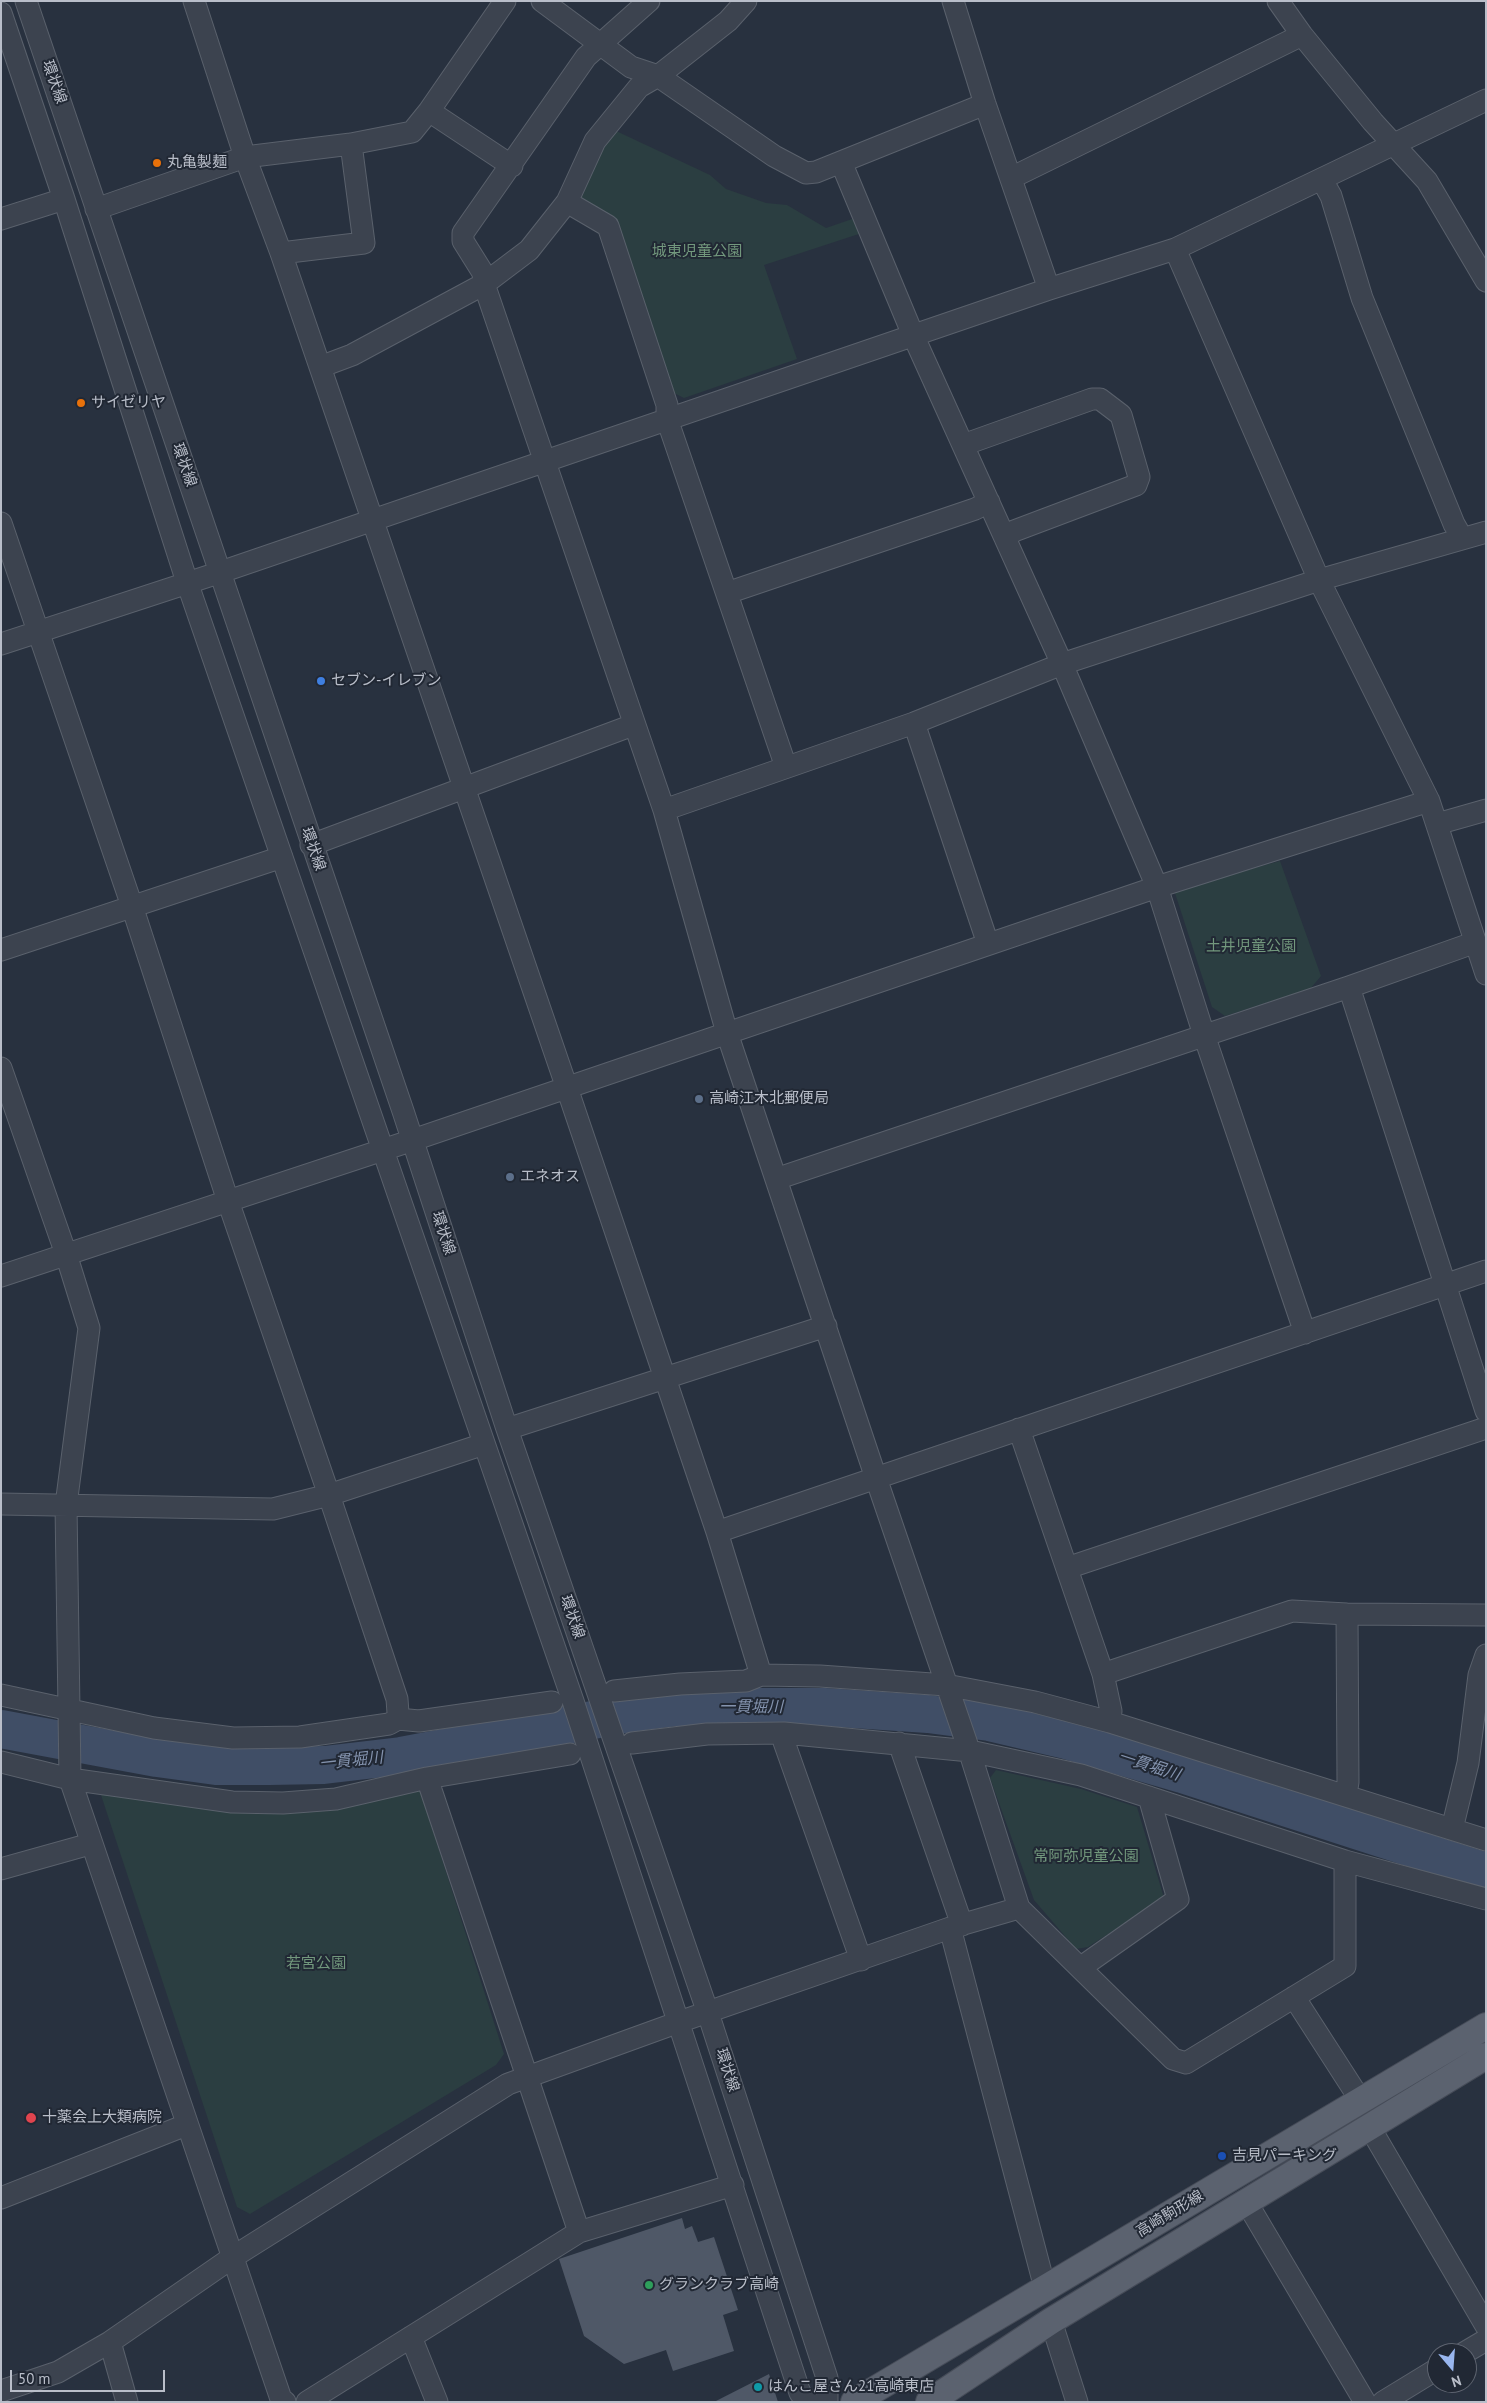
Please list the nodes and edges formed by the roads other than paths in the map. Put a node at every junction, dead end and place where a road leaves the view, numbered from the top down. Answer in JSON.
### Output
{"nodes":[{"id":1,"x":26,"y":1,"type":"edge"},
{"id":2,"x":194,"y":1,"type":"edge"},
{"id":3,"x":505,"y":1,"type":"edge"},
{"id":4,"x":649,"y":1,"type":"edge"},
{"id":5,"x":746,"y":1,"type":"edge"},
{"id":6,"x":953,"y":1,"type":"edge"},
{"id":7,"x":1278,"y":1,"type":"edge"},
{"id":8,"x":546,"y":2,"type":"edge"},
{"id":9,"x":1,"y":13,"type":"edge"},
{"id":10,"x":1302,"y":35,"type":"junction"},
{"id":11,"x":600,"y":46,"type":"junction"},
{"id":12,"x":658,"y":76,"type":"junction"},
{"id":13,"x":1486,"y":100,"type":"edge"},
{"id":14,"x":985,"y":104,"type":"junction"},
{"id":15,"x":429,"y":111,"type":"junction"},
{"id":16,"x":351,"y":144,"type":"junction"},
{"id":17,"x":1395,"y":145,"type":"junction"},
{"id":18,"x":252,"y":156,"type":"junction"},
{"id":19,"x":841,"y":162,"type":"junction"},
{"id":20,"x":512,"y":166,"type":"junction"},
{"id":21,"x":1011,"y":178,"type":"junction"},
{"id":22,"x":1322,"y":180,"type":"junction"},
{"id":23,"x":64,"y":199,"type":"junction"},
{"id":24,"x":567,"y":202,"type":"junction"},
{"id":25,"x":96,"y":208,"type":"junction"},
{"id":26,"x":1,"y":219,"type":"edge"},
{"id":27,"x":1175,"y":249,"type":"junction"},
{"id":28,"x":281,"y":253,"type":"junction"},
{"id":29,"x":1486,"y":281,"type":"edge"},
{"id":30,"x":484,"y":284,"type":"junction"},
{"id":31,"x":1049,"y":289,"type":"junction"},
{"id":32,"x":913,"y":335,"type":"junction"},
{"id":33,"x":320,"y":366,"type":"junction"},
{"id":34,"x":667,"y":419,"type":"junction"},
{"id":35,"x":963,"y":445,"type":"junction"},
{"id":36,"x":546,"y":460,"type":"junction"},
{"id":37,"x":989,"y":502,"type":"junction"},
{"id":38,"x":372,"y":519,"type":"junction"},
{"id":39,"x":1,"y":523,"type":"edge"},
{"id":40,"x":1486,"y":532,"type":"edge"},
{"id":41,"x":1005,"y":538,"type":"junction"},
{"id":42,"x":1462,"y":538,"type":"junction"},
{"id":43,"x":221,"y":572,"type":"junction"},
{"id":44,"x":1319,"y":580,"type":"junction"},
{"id":45,"x":187,"y":582,"type":"junction"},
{"id":46,"x":727,"y":593,"type":"junction"},
{"id":47,"x":38,"y":632,"type":"junction"},
{"id":48,"x":1,"y":644,"type":"edge"},
{"id":49,"x":1062,"y":664,"type":"junction"},
{"id":50,"x":914,"y":723,"type":"junction"},
{"id":51,"x":633,"y":725,"type":"junction"},
{"id":52,"x":786,"y":767,"type":"junction"},
{"id":53,"x":464,"y":786,"type":"junction"},
{"id":54,"x":1429,"y":801,"type":"junction"},
{"id":55,"x":664,"y":810,"type":"junction"},
{"id":56,"x":1486,"y":810,"type":"edge"},
{"id":57,"x":1437,"y":824,"type":"junction"},
{"id":58,"x":312,"y":845,"type":"junction"},
{"id":59,"x":282,"y":857,"type":"junction"},
{"id":60,"x":1156,"y":887,"type":"junction"},
{"id":61,"x":132,"y":906,"type":"junction"},
{"id":62,"x":1476,"y":942,"type":"junction"},
{"id":63,"x":988,"y":944,"type":"junction"},
{"id":64,"x":1,"y":950,"type":"edge"},
{"id":65,"x":1486,"y":974,"type":"edge"},
{"id":66,"x":1349,"y":987,"type":"junction"},
{"id":67,"x":728,"y":1033,"type":"junction"},
{"id":68,"x":1204,"y":1034,"type":"junction"},
{"id":69,"x":1,"y":1068,"type":"edge"},
{"id":70,"x":567,"y":1088,"type":"junction"},
{"id":71,"x":8,"y":1115,"type":"edge"},
{"id":72,"x":413,"y":1140,"type":"junction"},
{"id":73,"x":381,"y":1150,"type":"junction"},
{"id":74,"x":776,"y":1179,"type":"junction"},
{"id":75,"x":228,"y":1201,"type":"junction"},
{"id":76,"x":66,"y":1254,"type":"junction"},
{"id":77,"x":1486,"y":1271,"type":"edge"},
{"id":78,"x":1,"y":1276,"type":"edge"},
{"id":79,"x":1444,"y":1286,"type":"junction"},
{"id":80,"x":826,"y":1326,"type":"junction"},
{"id":81,"x":1305,"y":1333,"type":"junction"},
{"id":82,"x":665,"y":1378,"type":"junction"},
{"id":83,"x":1486,"y":1411,"type":"edge"},
{"id":84,"x":1486,"y":1428,"type":"edge"},
{"id":85,"x":507,"y":1429,"type":"junction"},
{"id":86,"x":1019,"y":1429,"type":"junction"},
{"id":87,"x":484,"y":1444,"type":"junction"},
{"id":88,"x":876,"y":1478,"type":"junction"},
{"id":89,"x":329,"y":1495,"type":"junction"},
{"id":90,"x":1,"y":1504,"type":"edge"},
{"id":91,"x":66,"y":1505,"type":"junction"},
{"id":92,"x":717,"y":1532,"type":"junction"},
{"id":93,"x":1066,"y":1568,"type":"junction"},
{"id":94,"x":1347,"y":1614,"type":"junction"},
{"id":95,"x":1486,"y":1615,"type":"edge"},
{"id":96,"x":1486,"y":1655,"type":"edge"},
{"id":97,"x":1103,"y":1674,"type":"junction"},
{"id":98,"x":761,"y":1675,"type":"junction"},
{"id":99,"x":946,"y":1686,"type":"junction"},
{"id":100,"x":607,"y":1694,"type":"junction"},
{"id":101,"x":1,"y":1695,"type":"edge"},
{"id":102,"x":562,"y":1701,"type":"junction"},
{"id":103,"x":68,"y":1710,"type":"junction"},
{"id":104,"x":398,"y":1718,"type":"junction"},
{"id":105,"x":1110,"y":1722,"type":"junction"},
{"id":106,"x":784,"y":1733,"type":"junction"},
{"id":107,"x":624,"y":1742,"type":"junction"},
{"id":108,"x":899,"y":1744,"type":"junction"},
{"id":109,"x":579,"y":1750,"type":"junction"},
{"id":110,"x":970,"y":1750,"type":"junction"},
{"id":111,"x":1,"y":1762,"type":"edge"},
{"id":112,"x":70,"y":1778,"type":"junction"},
{"id":113,"x":427,"y":1778,"type":"junction"},
{"id":114,"x":1346,"y":1795,"type":"junction"},
{"id":115,"x":1149,"y":1797,"type":"junction"},
{"id":116,"x":1452,"y":1829,"type":"junction"},
{"id":117,"x":1486,"y":1840,"type":"edge"},
{"id":118,"x":90,"y":1844,"type":"junction"},
{"id":119,"x":1345,"y":1861,"type":"junction"},
{"id":120,"x":1,"y":1869,"type":"edge"},
{"id":121,"x":1486,"y":1900,"type":"edge"},
{"id":122,"x":1019,"y":1908,"type":"junction"},
{"id":123,"x":956,"y":1927,"type":"junction"},
{"id":124,"x":861,"y":1960,"type":"junction"},
{"id":125,"x":1080,"y":1968,"type":"junction"},
{"id":126,"x":1294,"y":1997,"type":"junction"},
{"id":127,"x":708,"y":2013,"type":"junction"},
{"id":128,"x":679,"y":2022,"type":"junction"},
{"id":129,"x":1479,"y":2030,"type":"edge"},
{"id":130,"x":1485,"y":2057,"type":"edge"},
{"id":131,"x":527,"y":2077,"type":"junction"},
{"id":132,"x":1361,"y":2101,"type":"junction"},
{"id":133,"x":186,"y":2125,"type":"junction"},
{"id":134,"x":1369,"y":2126,"type":"junction"},
{"id":135,"x":733,"y":2184,"type":"junction"},
{"id":136,"x":1,"y":2198,"type":"edge"},
{"id":137,"x":1247,"y":2203,"type":"junction"},
{"id":138,"x":579,"y":2232,"type":"junction"},
{"id":139,"x":233,"y":2257,"type":"junction"},
{"id":140,"x":1045,"y":2288,"type":"junction"},
{"id":141,"x":1051,"y":2321,"type":"junction"},
{"id":142,"x":1486,"y":2326,"type":"edge"},
{"id":143,"x":411,"y":2337,"type":"junction"},
{"id":144,"x":110,"y":2342,"type":"junction"},
{"id":145,"x":1427,"y":2375,"type":"edge"},
{"id":146,"x":1,"y":2391,"type":"edge"},
{"id":147,"x":127,"y":2402,"type":"edge"},
{"id":148,"x":285,"y":2402,"type":"edge"},
{"id":149,"x":307,"y":2402,"type":"edge"},
{"id":150,"x":437,"y":2402,"type":"edge"},
{"id":151,"x":809,"y":2402,"type":"edge"},
{"id":152,"x":827,"y":2402,"type":"edge"},
{"id":153,"x":854,"y":2402,"type":"edge"},
{"id":154,"x":928,"y":2402,"type":"edge"},
{"id":155,"x":1077,"y":2402,"type":"edge"},
{"id":156,"x":1365,"y":2402,"type":"edge"},
{"id":157,"x":1383,"y":2402,"type":"edge"}],
"edges":[{"from":1,"to":25,"type":"street","name":"環状線"},
{"from":2,"to":18,"type":"street"},
{"from":3,"to":15,"type":"street"},
{"from":4,"to":11,"type":"street"},
{"from":5,"to":12,"type":"street"},
{"from":6,"to":14,"type":"street"},
{"from":7,"to":10,"type":"street"},
{"from":8,"to":11,"type":"street"},
{"from":9,"to":23,"type":"street","name":"環状線"},
{"from":10,"to":17,"type":"street"},
{"from":10,"to":21,"type":"street"},
{"from":11,"to":12,"type":"street"},
{"from":11,"to":20,"type":"street"},
{"from":12,"to":19,"type":"street"},
{"from":12,"to":24,"type":"street"},
{"from":13,"to":17,"type":"street"},
{"from":14,"to":19,"type":"street"},
{"from":14,"to":21,"type":"street"},
{"from":15,"to":16,"type":"street"},
{"from":15,"to":20,"type":"street"},
{"from":16,"to":18,"type":"street"},
{"from":16,"to":28,"type":"street"},
{"from":17,"to":22,"type":"street"},
{"from":17,"to":29,"type":"street"},
{"from":18,"to":25,"type":"street"},
{"from":18,"to":28,"type":"street"},
{"from":19,"to":32,"type":"street"},
{"from":20,"to":30,"type":"street"},
{"from":21,"to":31,"type":"street"},
{"from":22,"to":27,"type":"street"},
{"from":22,"to":42,"type":"street"},
{"from":23,"to":26,"type":"street"},
{"from":23,"to":45,"type":"street","name":"環状線"},
{"from":24,"to":30,"type":"street"},
{"from":24,"to":34,"type":"street"},
{"from":25,"to":43,"type":"street","name":"環状線"},
{"from":27,"to":31,"type":"street"},
{"from":27,"to":44,"type":"street"},
{"from":28,"to":33,"type":"street"},
{"from":30,"to":33,"type":"street"},
{"from":30,"to":36,"type":"street"},
{"from":31,"to":32,"type":"street"},
{"from":32,"to":34,"type":"street"},
{"from":32,"to":35,"type":"street"},
{"from":33,"to":38,"type":"street"},
{"from":34,"to":36,"type":"street"},
{"from":34,"to":46,"type":"street"},
{"from":35,"to":37,"type":"street"},
{"from":35,"to":41,"type":"street"},
{"from":36,"to":38,"type":"street"},
{"from":36,"to":51,"type":"street"},
{"from":37,"to":41,"type":"street"},
{"from":37,"to":46,"type":"street"},
{"from":38,"to":43,"type":"street"},
{"from":38,"to":53,"type":"street"},
{"from":39,"to":47,"type":"street"},
{"from":40,"to":42,"type":"street"},
{"from":41,"to":49,"type":"street"},
{"from":42,"to":44,"type":"street"},
{"from":43,"to":45,"type":"street"},
{"from":43,"to":58,"type":"street","name":"環状線"},
{"from":44,"to":49,"type":"street"},
{"from":44,"to":54,"type":"street"},
{"from":45,"to":47,"type":"street"},
{"from":45,"to":59,"type":"street","name":"環状線"},
{"from":46,"to":52,"type":"street"},
{"from":47,"to":48,"type":"street"},
{"from":47,"to":61,"type":"street"},
{"from":49,"to":50,"type":"street"},
{"from":49,"to":60,"type":"street"},
{"from":50,"to":52,"type":"street"},
{"from":50,"to":63,"type":"street"},
{"from":51,"to":53,"type":"street"},
{"from":51,"to":55,"type":"street"},
{"from":52,"to":55,"type":"street"},
{"from":53,"to":58,"type":"street"},
{"from":53,"to":70,"type":"street"},
{"from":54,"to":57,"type":"street"},
{"from":54,"to":60,"type":"street"},
{"from":55,"to":67,"type":"street"},
{"from":56,"to":57,"type":"street"},
{"from":57,"to":62,"type":"street"},
{"from":58,"to":72,"type":"street","name":"環状線"},
{"from":59,"to":61,"type":"street"},
{"from":59,"to":73,"type":"street","name":"環状線"},
{"from":60,"to":63,"type":"street"},
{"from":60,"to":68,"type":"street"},
{"from":61,"to":64,"type":"street"},
{"from":61,"to":75,"type":"street"},
{"from":62,"to":65,"type":"street"},
{"from":62,"to":66,"type":"street"},
{"from":63,"to":67,"type":"street"},
{"from":66,"to":68,"type":"street"},
{"from":66,"to":79,"type":"street"},
{"from":67,"to":70,"type":"street"},
{"from":67,"to":74,"type":"street"},
{"from":68,"to":74,"type":"street"},
{"from":68,"to":81,"type":"street"},
{"from":69,"to":71,"type":"street"},
{"from":70,"to":72,"type":"street"},
{"from":70,"to":82,"type":"street"},
{"from":71,"to":76,"type":"street"},
{"from":72,"to":73,"type":"street"},
{"from":72,"to":85,"type":"street","name":"環状線"},
{"from":73,"to":75,"type":"street"},
{"from":73,"to":87,"type":"street","name":"環状線"},
{"from":74,"to":80,"type":"street"},
{"from":75,"to":76,"type":"street"},
{"from":75,"to":89,"type":"street"},
{"from":76,"to":78,"type":"street"},
{"from":76,"to":91,"type":"street"},
{"from":77,"to":79,"type":"street"},
{"from":79,"to":81,"type":"street"},
{"from":79,"to":83,"type":"street"},
{"from":80,"to":82,"type":"street"},
{"from":80,"to":88,"type":"street"},
{"from":81,"to":86,"type":"street"},
{"from":82,"to":85,"type":"street"},
{"from":82,"to":92,"type":"street"},
{"from":84,"to":93,"type":"street"},
{"from":85,"to":100,"type":"street","name":"環状線"},
{"from":86,"to":88,"type":"street"},
{"from":86,"to":93,"type":"street"},
{"from":87,"to":89,"type":"street"},
{"from":87,"to":102,"type":"street","name":"環状線"},
{"from":88,"to":92,"type":"street"},
{"from":88,"to":99,"type":"street"},
{"from":89,"to":91,"type":"street"},
{"from":89,"to":104,"type":"street"},
{"from":90,"to":91,"type":"street"},
{"from":91,"to":103,"type":"street"},
{"from":92,"to":98,"type":"street"},
{"from":93,"to":97,"type":"street"},
{"from":94,"to":95,"type":"street"},
{"from":94,"to":97,"type":"street"},
{"from":94,"to":114,"type":"street"},
{"from":96,"to":116,"type":"street"},
{"from":97,"to":105,"type":"street"},
{"from":98,"to":99,"type":"street"},
{"from":98,"to":100,"type":"street"},
{"from":99,"to":105,"type":"street"},
{"from":99,"to":110,"type":"street"},
{"from":100,"to":107,"type":"street","name":"環状線"},
{"from":101,"to":103,"type":"street"},
{"from":102,"to":104,"type":"street"},
{"from":102,"to":109,"type":"street","name":"環状線"},
{"from":103,"to":104,"type":"street"},
{"from":103,"to":112,"type":"street"},
{"from":105,"to":114,"type":"street"},
{"from":106,"to":107,"type":"street"},
{"from":106,"to":108,"type":"street"},
{"from":106,"to":124,"type":"street"},
{"from":107,"to":127,"type":"street","name":"環状線"},
{"from":108,"to":110,"type":"street"},
{"from":108,"to":123,"type":"street"},
{"from":109,"to":113,"type":"street"},
{"from":109,"to":128,"type":"street","name":"環状線"},
{"from":110,"to":115,"type":"street"},
{"from":110,"to":122,"type":"street"},
{"from":111,"to":112,"type":"street"},
{"from":112,"to":113,"type":"street"},
{"from":112,"to":118,"type":"street"},
{"from":113,"to":131,"type":"street"},
{"from":114,"to":116,"type":"street"},
{"from":115,"to":119,"type":"street"},
{"from":115,"to":125,"type":"street"},
{"from":116,"to":117,"type":"street"},
{"from":118,"to":120,"type":"street"},
{"from":118,"to":133,"type":"street"},
{"from":119,"to":121,"type":"street"},
{"from":119,"to":126,"type":"street"},
{"from":122,"to":123,"type":"street"},
{"from":122,"to":125,"type":"street"},
{"from":123,"to":124,"type":"street"},
{"from":123,"to":140,"type":"street"},
{"from":124,"to":127,"type":"street"},
{"from":125,"to":126,"type":"street"},
{"from":126,"to":132,"type":"street"},
{"from":127,"to":128,"type":"street"},
{"from":127,"to":152,"type":"street","name":"環状線"},
{"from":128,"to":131,"type":"street"},
{"from":128,"to":135,"type":"street","name":"環状線"},
{"from":129,"to":130,"type":"street"},
{"from":129,"to":132,"type":"main road","name":"高崎駒形線"},
{"from":130,"to":134,"type":"main road","name":"高崎駒形線"},
{"from":131,"to":138,"type":"street"},
{"from":131,"to":139,"type":"street"},
{"from":132,"to":140,"type":"main road","name":"高崎駒形線"},
{"from":133,"to":136,"type":"street"},
{"from":133,"to":139,"type":"street"},
{"from":134,"to":137,"type":"main road","name":"高崎駒形線"},
{"from":134,"to":142,"type":"street"},
{"from":135,"to":138,"type":"street"},
{"from":135,"to":151,"type":"street","name":"環状線"},
{"from":137,"to":141,"type":"main road","name":"高崎駒形線"},
{"from":137,"to":156,"type":"street"},
{"from":138,"to":143,"type":"street"},
{"from":139,"to":144,"type":"street"},
{"from":139,"to":148,"type":"street"},
{"from":140,"to":153,"type":"main road","name":"高崎駒形線"},
{"from":141,"to":154,"type":"main road","name":"高崎駒形線"},
{"from":141,"to":155,"type":"street"},
{"from":143,"to":149,"type":"street"},
{"from":143,"to":150,"type":"street"},
{"from":144,"to":146,"type":"street"},
{"from":144,"to":147,"type":"street"},
{"from":145,"to":157,"type":"street"}]}
